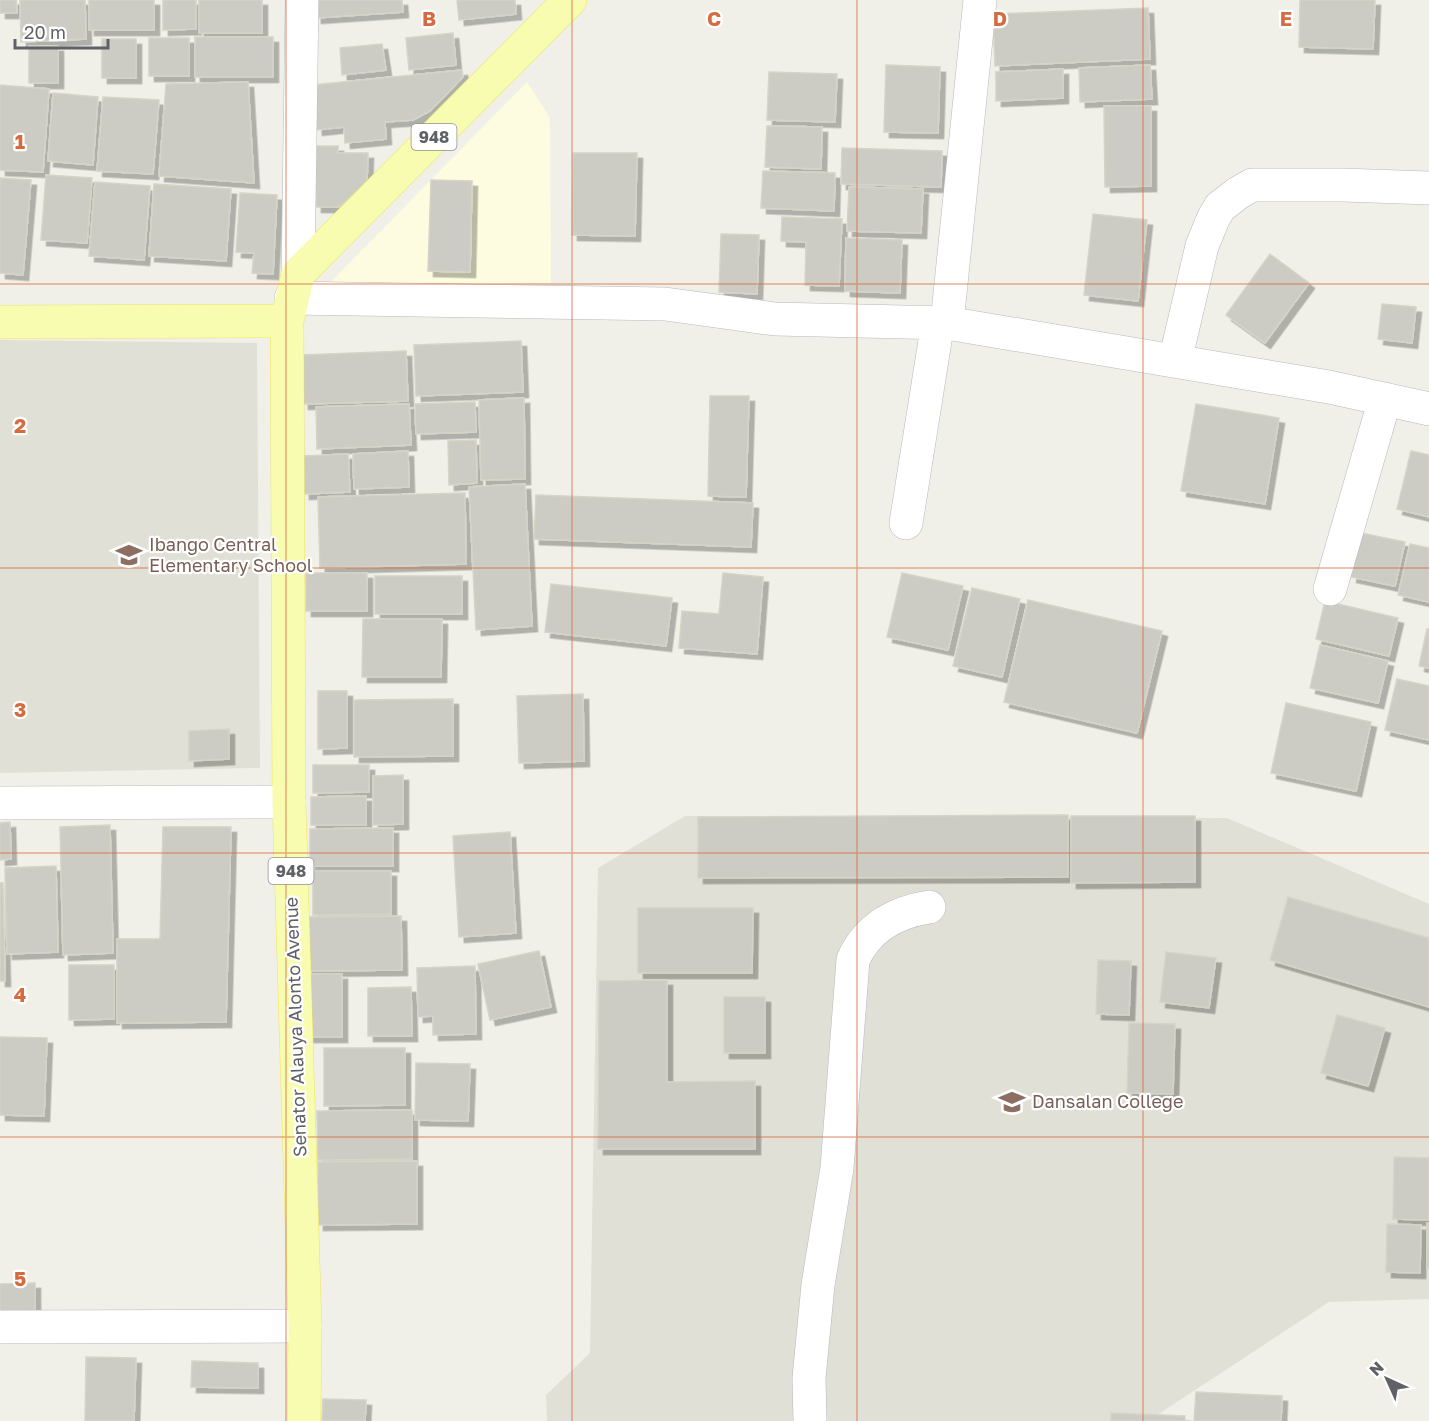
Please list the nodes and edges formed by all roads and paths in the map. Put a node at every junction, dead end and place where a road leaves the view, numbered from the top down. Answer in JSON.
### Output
{"nodes":[{"id":1,"x":302,"y":0,"type":"edge"},
{"id":2,"x":570,"y":0,"type":"edge"},
{"id":3,"x":981,"y":0,"type":"edge"},
{"id":4,"x":1429,"y":188,"type":"edge"},
{"id":5,"x":292,"y":298,"type":"junction"},
{"id":6,"x":0,"y":322,"type":"edge"},
{"id":7,"x":943,"y":322,"type":"junction"},
{"id":8,"x":1175,"y":361,"type":"junction"},
{"id":9,"x":1386,"y":399,"type":"junction"},
{"id":10,"x":1429,"y":408,"type":"edge"},
{"id":11,"x":906,"y":523,"type":"dead end"},
{"id":12,"x":1330,"y":589,"type":"dead end"},
{"id":13,"x":289,"y":802,"type":"junction"},
{"id":14,"x":0,"y":803,"type":"edge"},
{"id":15,"x":929,"y":908,"type":"dead end"},
{"id":16,"x":305,"y":1326,"type":"junction"},
{"id":17,"x":0,"y":1327,"type":"edge"},
{"id":18,"x":304,"y":1421,"type":"edge"},
{"id":19,"x":810,"y":1421,"type":"edge"}],
"edges":[{"from":1,"to":5,"type":"street"},
{"from":2,"to":5,"type":"main road","number":"948"},
{"from":3,"to":7,"type":"street"},
{"from":4,"to":8,"type":"street"},
{"from":5,"to":6,"type":"main road"},
{"from":5,"to":7,"type":"street"},
{"from":5,"to":13,"type":"main road","name":"Senator Alauya Alonto Avenue","number":"948"},
{"from":7,"to":8,"type":"street"},
{"from":7,"to":11,"type":"street"},
{"from":8,"to":9,"type":"street"},
{"from":9,"to":10,"type":"street"},
{"from":9,"to":12,"type":"street"},
{"from":13,"to":14,"type":"street"},
{"from":13,"to":16,"type":"main road","name":"Senator Alauya Alonto Avenue","number":"948"},
{"from":15,"to":19,"type":"street"},
{"from":16,"to":17,"type":"street"},
{"from":16,"to":18,"type":"main road","name":"Senator Alauya Alonto Avenue","number":"948"}]}
